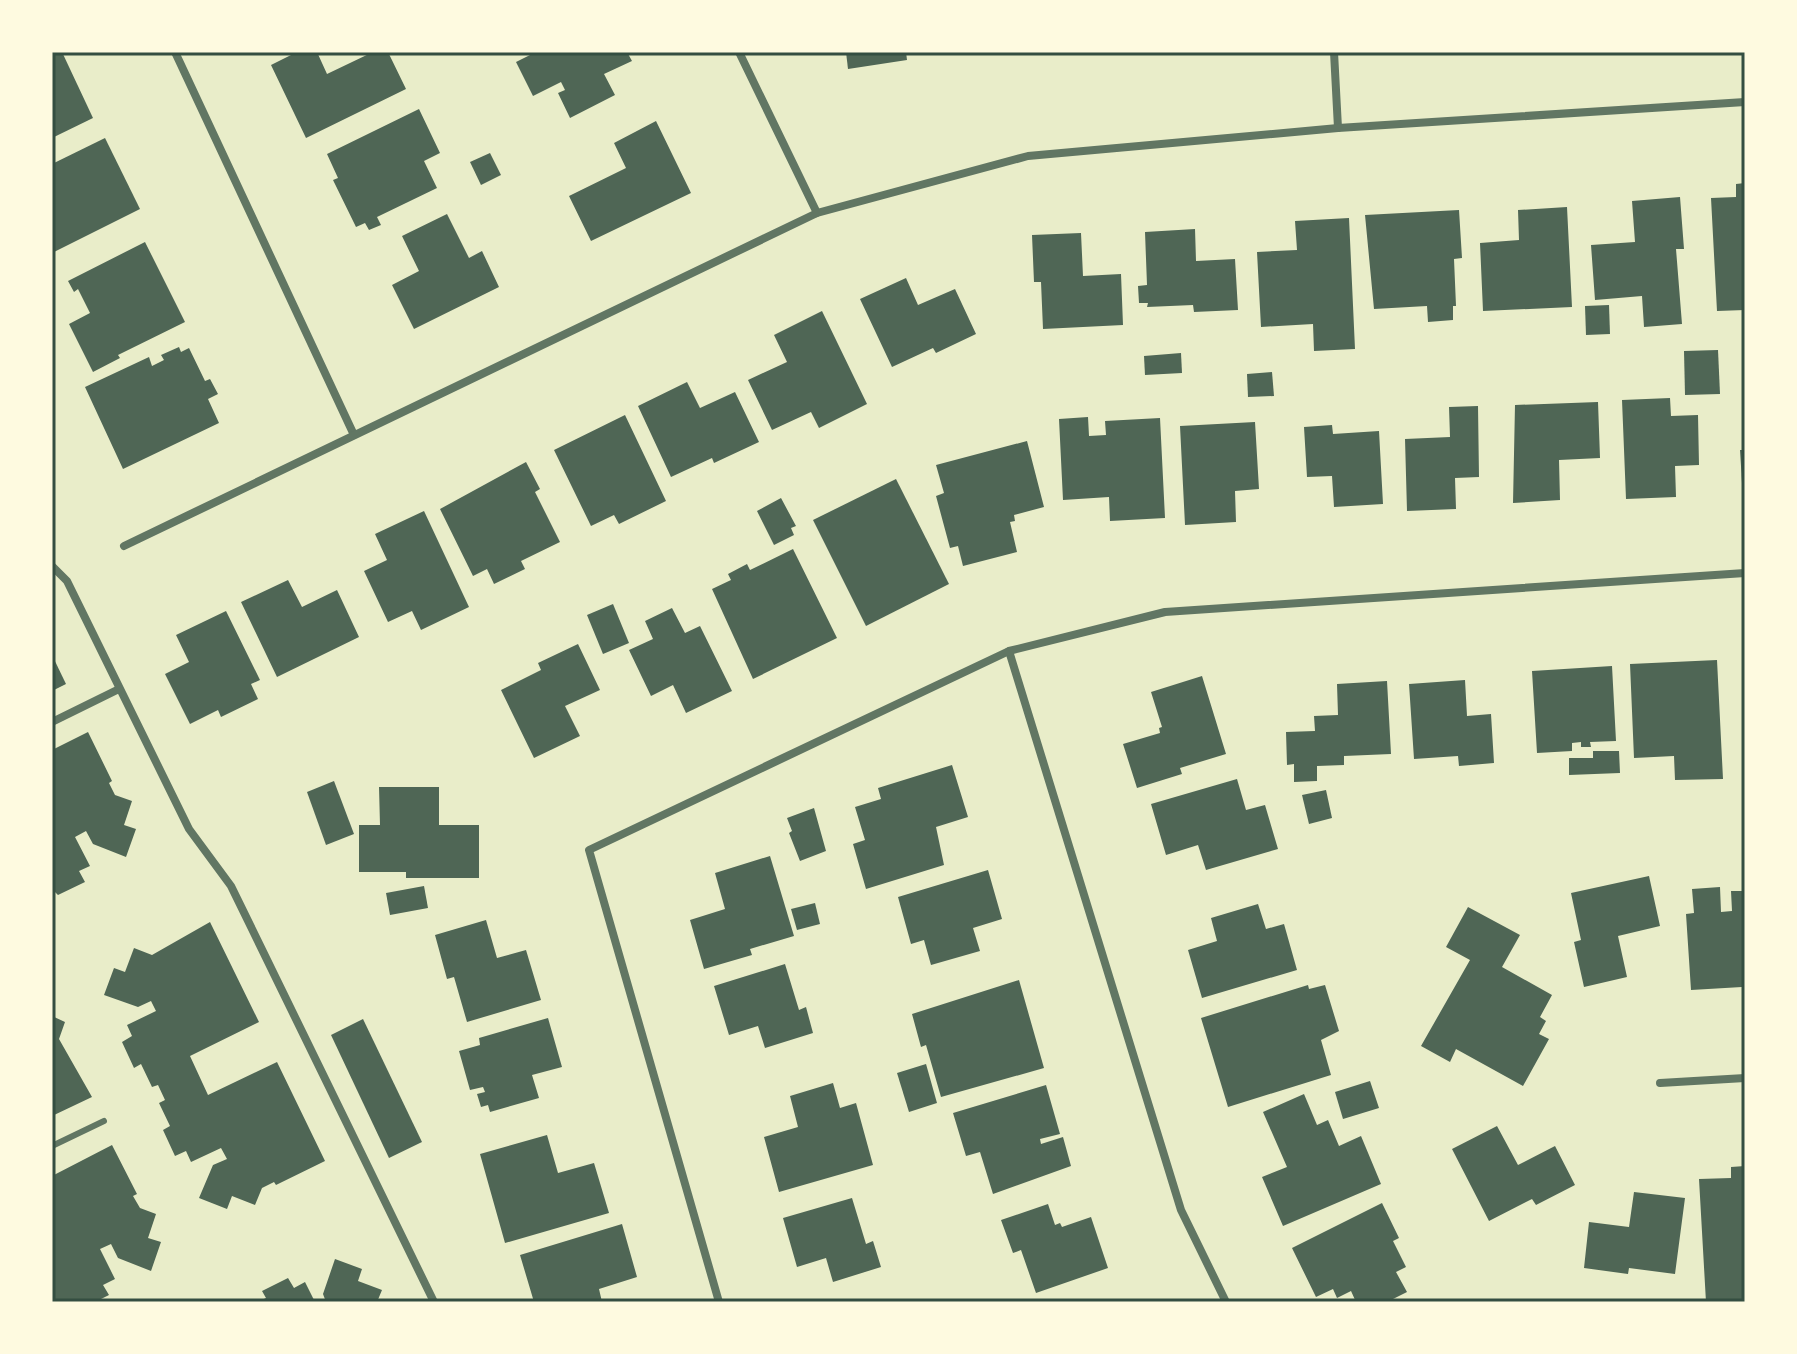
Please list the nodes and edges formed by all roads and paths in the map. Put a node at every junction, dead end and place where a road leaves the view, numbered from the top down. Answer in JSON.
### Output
{"nodes":[{"id":1,"x":175,"y":52,"type":"edge"},
{"id":2,"x":739,"y":52,"type":"edge"},
{"id":3,"x":1334,"y":52,"type":"edge"},
{"id":4,"x":1745,"y":102,"type":"edge"},
{"id":5,"x":1338,"y":128,"type":"junction"},
{"id":6,"x":817,"y":213,"type":"junction"},
{"id":7,"x":354,"y":435,"type":"junction"},
{"id":8,"x":124,"y":546,"type":"dead end"},
{"id":9,"x":52,"y":566,"type":"edge"},
{"id":10,"x":1745,"y":573,"type":"edge"},
{"id":11,"x":1009,"y":651,"type":"junction"},
{"id":12,"x":119,"y":689,"type":"junction"},
{"id":13,"x":52,"y":722,"type":"edge"},
{"id":14,"x":1745,"y":1078,"type":"edge"},
{"id":15,"x":1660,"y":1083,"type":"dead end"},
{"id":16,"x":104,"y":1121,"type":"dead end"},
{"id":17,"x":52,"y":1146,"type":"edge"},
{"id":18,"x":434,"y":1302,"type":"edge"},
{"id":19,"x":719,"y":1302,"type":"edge"},
{"id":20,"x":1226,"y":1302,"type":"edge"}],
"edges":[{"from":1,"to":7,"type":"street"},
{"from":2,"to":6,"type":"street"},
{"from":3,"to":5,"type":"street"},
{"from":4,"to":5,"type":"street"},
{"from":5,"to":6,"type":"street"},
{"from":6,"to":7,"type":"street"},
{"from":7,"to":8,"type":"street"},
{"from":9,"to":12,"type":"street"},
{"from":10,"to":11,"type":"street"},
{"from":11,"to":19,"type":"street"},
{"from":11,"to":20,"type":"street"},
{"from":12,"to":13,"type":"street"},
{"from":12,"to":18,"type":"street"},
{"from":14,"to":15,"type":"street"},
{"from":16,"to":17,"type":"lane"}]}
